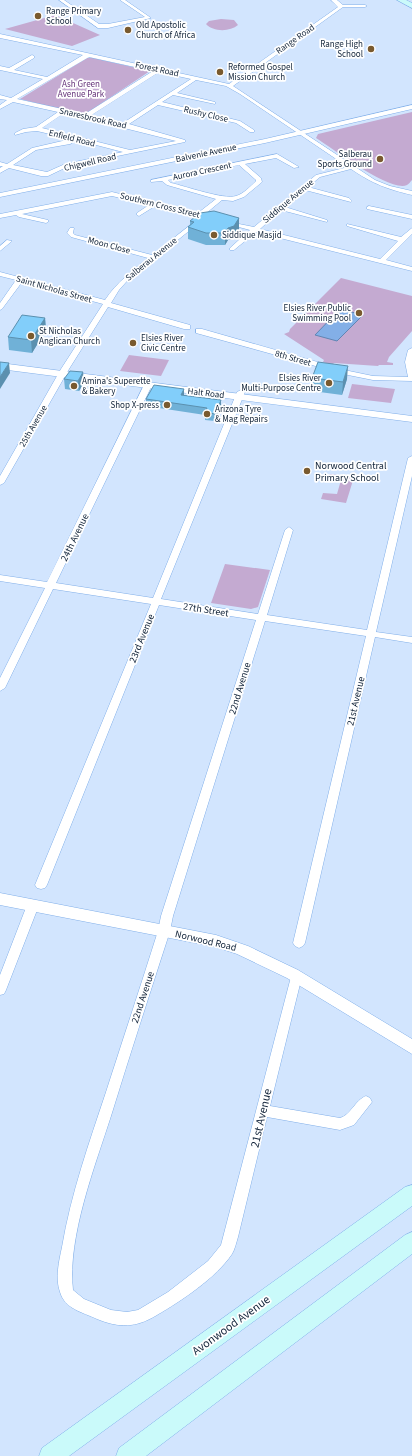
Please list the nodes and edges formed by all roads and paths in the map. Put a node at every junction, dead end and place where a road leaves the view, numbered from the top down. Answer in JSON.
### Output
{"nodes":[{"id":1,"x":61,"y":0,"type":"edge"},
{"id":2,"x":122,"y":0,"type":"edge"},
{"id":3,"x":333,"y":0,"type":"edge"},
{"id":4,"x":401,"y":0,"type":"edge"},
{"id":5,"x":342,"y":6,"type":"junction"},
{"id":6,"x":365,"y":6,"type":"dead end"},
{"id":7,"x":412,"y":6,"type":"edge"},
{"id":8,"x":0,"y":36,"type":"edge"},
{"id":9,"x":88,"y":55,"type":"junction"},
{"id":10,"x":32,"y":57,"type":"dead end"},
{"id":11,"x":0,"y":68,"type":"edge"},
{"id":12,"x":10,"y":70,"type":"junction"},
{"id":13,"x":158,"y":70,"type":"junction"},
{"id":14,"x":195,"y":78,"type":"junction"},
{"id":15,"x":48,"y":79,"type":"junction"},
{"id":16,"x":229,"y":86,"type":"junction"},
{"id":17,"x":172,"y":93,"type":"junction"},
{"id":18,"x":0,"y":97,"type":"edge"},
{"id":19,"x":12,"y":100,"type":"junction"},
{"id":20,"x":157,"y":103,"type":"junction"},
{"id":21,"x":213,"y":103,"type":"dead end"},
{"id":22,"x":412,"y":107,"type":"edge"},
{"id":23,"x":0,"y":108,"type":"edge"},
{"id":24,"x":63,"y":111,"type":"junction"},
{"id":25,"x":86,"y":116,"type":"junction"},
{"id":26,"x":124,"y":125,"type":"junction"},
{"id":27,"x":37,"y":129,"type":"junction"},
{"id":28,"x":252,"y":131,"type":"dead end"},
{"id":29,"x":301,"y":133,"type":"junction"},
{"id":30,"x":17,"y":134,"type":"dead end"},
{"id":31,"x":75,"y":139,"type":"junction"},
{"id":32,"x":181,"y":142,"type":"joint"},
{"id":33,"x":130,"y":153,"type":"junction"},
{"id":34,"x":240,"y":163,"type":"junction"},
{"id":35,"x":0,"y":164,"type":"edge"},
{"id":36,"x":8,"y":166,"type":"junction"},
{"id":37,"x":296,"y":167,"type":"dead end"},
{"id":38,"x":353,"y":167,"type":"junction"},
{"id":39,"x":0,"y":171,"type":"edge"},
{"id":40,"x":163,"y":179,"type":"junction"},
{"id":41,"x":153,"y":181,"type":"dead end"},
{"id":42,"x":412,"y":186,"type":"edge"},
{"id":43,"x":303,"y":188,"type":"junction"},
{"id":44,"x":409,"y":192,"type":"edge"},
{"id":45,"x":0,"y":195,"type":"edge"},
{"id":46,"x":221,"y":198,"type":"junction"},
{"id":47,"x":349,"y":201,"type":"dead end"},
{"id":48,"x":154,"y":204,"type":"junction"},
{"id":49,"x":280,"y":208,"type":"junction"},
{"id":50,"x":370,"y":208,"type":"dead end"},
{"id":51,"x":16,"y":212,"type":"junction"},
{"id":52,"x":139,"y":214,"type":"dead end"},
{"id":53,"x":0,"y":216,"type":"edge"},
{"id":54,"x":201,"y":216,"type":"junction"},
{"id":55,"x":412,"y":217,"type":"edge"},
{"id":56,"x":325,"y":221,"type":"dead end"},
{"id":57,"x":46,"y":222,"type":"dead end"},
{"id":58,"x":349,"y":225,"type":"dead end"},
{"id":59,"x":72,"y":229,"type":"dead end"},
{"id":60,"x":255,"y":229,"type":"junction"},
{"id":61,"x":412,"y":230,"type":"edge"},
{"id":62,"x":403,"y":240,"type":"junction"},
{"id":63,"x":9,"y":241,"type":"dead end"},
{"id":64,"x":0,"y":249,"type":"edge"},
{"id":65,"x":232,"y":249,"type":"dead end"},
{"id":66,"x":153,"y":257,"type":"junction"},
{"id":67,"x":382,"y":261,"type":"junction"},
{"id":68,"x":412,"y":269,"type":"edge"},
{"id":69,"x":0,"y":274,"type":"edge"},
{"id":70,"x":20,"y":280,"type":"junction"},
{"id":71,"x":107,"y":304,"type":"junction"},
{"id":72,"x":0,"y":308,"type":"edge"},
{"id":73,"x":412,"y":350,"type":"edge"},
{"id":74,"x":0,"y":361,"type":"edge"},
{"id":75,"x":0,"y":366,"type":"edge"},
{"id":76,"x":64,"y":372,"type":"junction"},
{"id":77,"x":412,"y":379,"type":"edge"},
{"id":78,"x":148,"y":385,"type":"junction"},
{"id":79,"x":240,"y":394,"type":"junction"},
{"id":80,"x":412,"y":413,"type":"edge"},
{"id":81,"x":412,"y":419,"type":"edge"},
{"id":82,"x":412,"y":458,"type":"edge"},
{"id":83,"x":0,"y":482,"type":"edge"},
{"id":84,"x":289,"y":530,"type":"dead end"},
{"id":85,"x":0,"y":578,"type":"edge"},
{"id":86,"x":50,"y":585,"type":"junction"},
{"id":87,"x":156,"y":602,"type":"junction"},
{"id":88,"x":262,"y":618,"type":"junction"},
{"id":89,"x":371,"y":634,"type":"junction"},
{"id":90,"x":412,"y":640,"type":"edge"},
{"id":91,"x":0,"y":688,"type":"edge"},
{"id":92,"x":41,"y":885,"type":"dead end"},
{"id":93,"x":0,"y":899,"type":"edge"},
{"id":94,"x":33,"y":906,"type":"junction"},
{"id":95,"x":164,"y":931,"type":"junction"},
{"id":96,"x":299,"y":943,"type":"dead end"},
{"id":97,"x":296,"y":976,"type":"junction"},
{"id":98,"x":0,"y":990,"type":"edge"},
{"id":99,"x":412,"y":1046,"type":"edge"},
{"id":100,"x":366,"y":1102,"type":"dead end"},
{"id":101,"x":262,"y":1111,"type":"junction"},
{"id":102,"x":412,"y":1194,"type":"edge"},
{"id":103,"x":412,"y":1242,"type":"edge"},
{"id":104,"x":222,"y":1258,"type":"joint"},
{"id":105,"x":50,"y":1456,"type":"edge"},
{"id":106,"x":127,"y":1456,"type":"edge"}],
"edges":[{"from":1,"to":2,"type":"street"},
{"from":3,"to":5,"type":"street"},
{"from":4,"to":7,"type":"main road"},
{"from":5,"to":6,"type":"street"},
{"from":5,"to":16,"type":"street","name":"Range Road"},
{"from":8,"to":9,"type":"street","name":"Forest Road"},
{"from":9,"to":13,"type":"street","name":"Forest Road"},
{"from":9,"to":15,"type":"street"},
{"from":10,"to":12,"type":"street"},
{"from":11,"to":12,"type":"street"},
{"from":12,"to":15,"type":"street"},
{"from":13,"to":14,"type":"street","name":"Forest Road"},
{"from":13,"to":25,"type":"street"},
{"from":14,"to":16,"type":"street","name":"Forest Road"},
{"from":14,"to":17,"type":"street"},
{"from":15,"to":19,"type":"street"},
{"from":16,"to":29,"type":"street","name":"Forest Road"},
{"from":17,"to":20,"type":"street"},
{"from":17,"to":21,"type":"street"},
{"from":18,"to":19,"type":"street","name":"Snaresbrook Road"},
{"from":19,"to":23,"type":"street"},
{"from":19,"to":24,"type":"street","name":"Snaresbrook Road"},
{"from":20,"to":26,"type":"street"},
{"from":20,"to":28,"type":"street","name":"Rushy Close"},
{"from":22,"to":29,"type":"street","name":"Balvenie Avenue"},
{"from":24,"to":25,"type":"street","name":"Snaresbrook Road"},
{"from":24,"to":27,"type":"street","name":"Enfield Road"},
{"from":25,"to":26,"type":"street","name":"Snaresbrook Road"},
{"from":26,"to":32,"type":"street","name":"Snaresbrook Road"},
{"from":27,"to":30,"type":"street","name":"Enfield Road"},
{"from":27,"to":31,"type":"street","name":"Enfield Road"},
{"from":29,"to":38,"type":"street","name":"Forest Road"},
{"from":29,"to":45,"type":"street","name":"Balvenie Avenue"},
{"from":31,"to":33,"type":"street","name":"Enfield Road"},
{"from":31,"to":36,"type":"street"},
{"from":32,"to":33,"type":"street","name":"Chigwell Road"},
{"from":33,"to":36,"type":"street","name":"Chigwell Road"},
{"from":34,"to":37,"type":"street"},
{"from":34,"to":40,"type":"street","name":"Aurora Crescent"},
{"from":34,"to":46,"type":"street","name":"Aurora Crescent"},
{"from":35,"to":36,"type":"street","name":"Chigwell Road"},
{"from":36,"to":39,"type":"street"},
{"from":38,"to":43,"type":"street","name":"Siddique Avenue"},
{"from":38,"to":44,"type":"street","name":"Forest Road"},
{"from":40,"to":41,"type":"street","name":"Aurora Crescent"},
{"from":40,"to":46,"type":"street","name":"Aurora Crescent"},
{"from":42,"to":44,"type":"street"},
{"from":43,"to":47,"type":"street"},
{"from":43,"to":49,"type":"street","name":"Siddique Avenue"},
{"from":46,"to":54,"type":"street"},
{"from":48,"to":51,"type":"street","name":"Southern Cross Street"},
{"from":48,"to":52,"type":"street"},
{"from":48,"to":54,"type":"street","name":"Southern Cross Street"},
{"from":49,"to":56,"type":"street"},
{"from":49,"to":60,"type":"street","name":"Siddique Avenue"},
{"from":50,"to":55,"type":"street"},
{"from":51,"to":53,"type":"street","name":"Southern Cross Street"},
{"from":51,"to":57,"type":"street"},
{"from":54,"to":60,"type":"street","name":"Southern Cross Street"},
{"from":54,"to":66,"type":"street","name":"Salberau Avenue"},
{"from":58,"to":62,"type":"street"},
{"from":59,"to":66,"type":"street","name":"Moon Close"},
{"from":60,"to":65,"type":"street","name":"Siddique Avenue"},
{"from":60,"to":67,"type":"street","name":"Southern Cross Street"},
{"from":61,"to":62,"type":"street"},
{"from":62,"to":67,"type":"street"},
{"from":63,"to":64,"type":"street"},
{"from":66,"to":71,"type":"street","name":"Salberau Avenue"},
{"from":67,"to":68,"type":"street","name":"Southern Cross Street"},
{"from":69,"to":70,"type":"street","name":"Saint Nicholas Street"},
{"from":70,"to":71,"type":"street","name":"Saint Nicholas Street"},
{"from":70,"to":72,"type":"street"},
{"from":71,"to":76,"type":"street","name":"Salberau Avenue"},
{"from":71,"to":77,"type":"street","name":"8th Street"},
{"from":73,"to":77,"type":"street"},
{"from":74,"to":76,"type":"street","name":"Halt Road"},
{"from":75,"to":76,"type":"street","name":"Halt Road"},
{"from":76,"to":78,"type":"street","name":"Halt Road"},
{"from":76,"to":79,"type":"street","name":"Halt Road"},
{"from":76,"to":83,"type":"street","name":"25th Avenue"},
{"from":78,"to":79,"type":"street","name":"Halt Road"},
{"from":78,"to":86,"type":"street","name":"24th Avenue"},
{"from":79,"to":80,"type":"street","name":"Halt Road"},
{"from":79,"to":81,"type":"street","name":"Halt Road"},
{"from":79,"to":87,"type":"street","name":"23rd Avenue"},
{"from":82,"to":89,"type":"street","name":"21st Avenue"},
{"from":84,"to":88,"type":"street","name":"22nd Avenue"},
{"from":85,"to":86,"type":"street","name":"27th Street"},
{"from":86,"to":87,"type":"street","name":"27th Street"},
{"from":86,"to":91,"type":"street","name":"24th Avenue"},
{"from":87,"to":88,"type":"street","name":"27th Street"},
{"from":87,"to":92,"type":"street","name":"23rd Avenue"},
{"from":88,"to":89,"type":"street","name":"27th Street"},
{"from":88,"to":95,"type":"street","name":"22nd Avenue"},
{"from":89,"to":90,"type":"street","name":"27th Street"},
{"from":89,"to":96,"type":"street","name":"21st Avenue"},
{"from":93,"to":94,"type":"street","name":"Norwood Road"},
{"from":94,"to":95,"type":"street","name":"Norwood Road"},
{"from":94,"to":98,"type":"street"},
{"from":95,"to":97,"type":"street","name":"Norwood Road"},
{"from":95,"to":104,"type":"street","name":"22nd Avenue"},
{"from":97,"to":99,"type":"street","name":"Norwood Road"},
{"from":97,"to":101,"type":"street","name":"21st Avenue"},
{"from":100,"to":101,"type":"street"},
{"from":101,"to":104,"type":"street","name":"21st Avenue"},
{"from":102,"to":105,"type":"main road","name":"Avonwood Avenue"},
{"from":103,"to":106,"type":"main road"}]}
